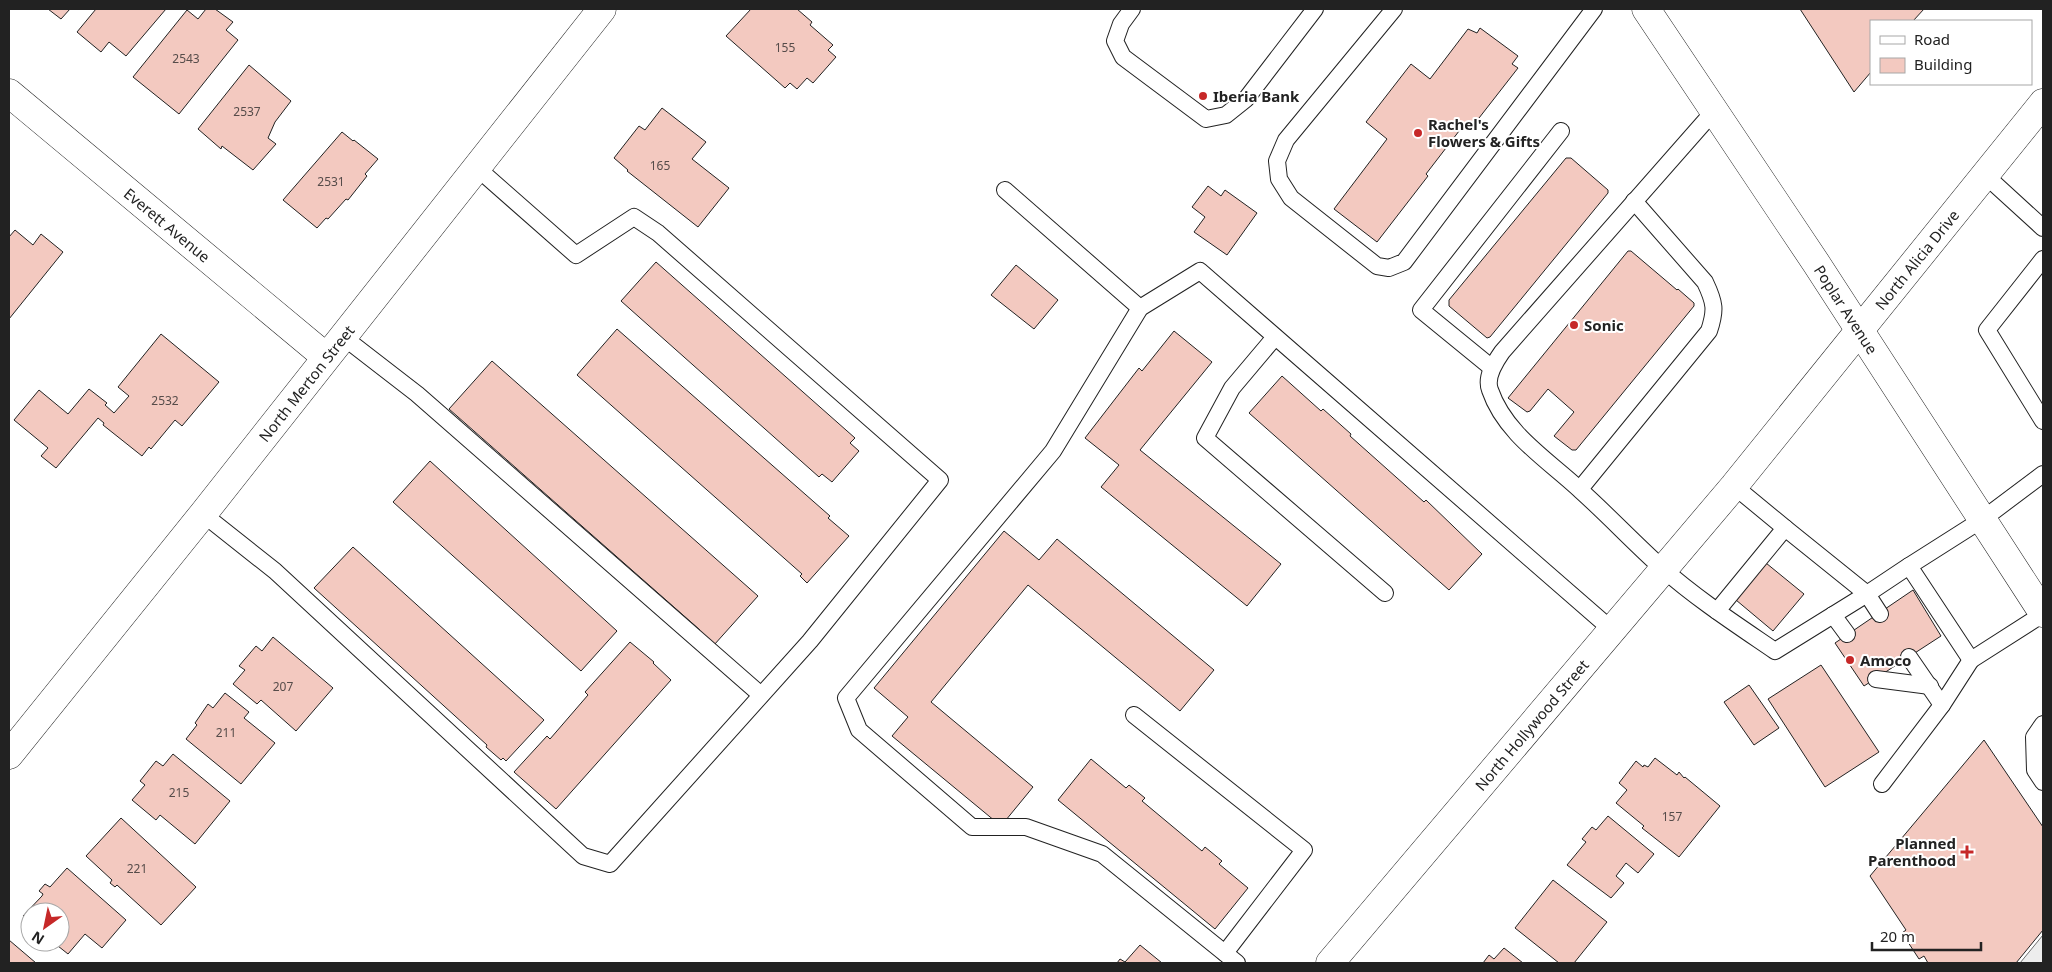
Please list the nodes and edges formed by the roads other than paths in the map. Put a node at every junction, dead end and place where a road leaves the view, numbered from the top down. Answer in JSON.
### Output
{"nodes":[{"id":1,"x":602,"y":9,"type":"edge"},
{"id":2,"x":1132,"y":9,"type":"edge"},
{"id":3,"x":1315,"y":9,"type":"edge"},
{"id":4,"x":1394,"y":9,"type":"edge"},
{"id":5,"x":1594,"y":9,"type":"edge"},
{"id":6,"x":1646,"y":9,"type":"edge"},
{"id":7,"x":9,"y":93,"type":"edge"},
{"id":8,"x":2043,"y":103,"type":"edge"},
{"id":9,"x":1714,"y":111,"type":"junction"},
{"id":10,"x":1561,"y":131,"type":"dead end"},
{"id":11,"x":476,"y":167,"type":"junction"},
{"id":12,"x":1986,"y":175,"type":"junction"},
{"id":13,"x":1005,"y":190,"type":"dead end"},
{"id":14,"x":1634,"y":201,"type":"junction"},
{"id":15,"x":2043,"y":228,"type":"edge"},
{"id":16,"x":2043,"y":259,"type":"edge"},
{"id":17,"x":1140,"y":308,"type":"junction"},
{"id":18,"x":1860,"y":330,"type":"junction"},
{"id":19,"x":342,"y":336,"type":"junction"},
{"id":20,"x":1275,"y":337,"type":"junction"},
{"id":21,"x":326,"y":356,"type":"junction"},
{"id":22,"x":1492,"y":368,"type":"junction"},
{"id":23,"x":2043,"y":421,"type":"edge"},
{"id":24,"x":2043,"y":474,"type":"edge"},
{"id":25,"x":1734,"y":486,"type":"junction"},
{"id":26,"x":1580,"y":489,"type":"junction"},
{"id":27,"x":203,"y":514,"type":"junction"},
{"id":28,"x":1983,"y":519,"type":"junction"},
{"id":29,"x":1785,"y":528,"type":"junction"},
{"id":30,"x":1909,"y":566,"type":"junction"},
{"id":31,"x":1663,"y":569,"type":"junction"},
{"id":32,"x":1385,"y":593,"type":"dead end"},
{"id":33,"x":1867,"y":594,"type":"junction"},
{"id":34,"x":1717,"y":611,"type":"junction"},
{"id":35,"x":2043,"y":613,"type":"edge"},
{"id":36,"x":1880,"y":614,"type":"dead end"},
{"id":37,"x":1833,"y":615,"type":"junction"},
{"id":38,"x":1612,"y":630,"type":"junction"},
{"id":39,"x":1847,"y":634,"type":"dead end"},
{"id":40,"x":1909,"y":657,"type":"dead end"},
{"id":41,"x":1971,"y":660,"type":"junction"},
{"id":42,"x":1876,"y":679,"type":"dead end"},
{"id":43,"x":1930,"y":686,"type":"junction"},
{"id":44,"x":761,"y":695,"type":"junction"},
{"id":45,"x":1942,"y":705,"type":"junction"},
{"id":46,"x":1134,"y":715,"type":"dead end"},
{"id":47,"x":2043,"y":724,"type":"edge"},
{"id":48,"x":9,"y":755,"type":"edge"},
{"id":49,"x":2043,"y":782,"type":"edge"},
{"id":50,"x":1882,"y":784,"type":"dead end"},
{"id":51,"x":1231,"y":958,"type":"edge"},
{"id":52,"x":1330,"y":963,"type":"edge"}],
"edges":[{"from":1,"to":11,"type":"main road","name":"North Merton Street"},
{"from":2,"to":3,"type":"lane"},
{"from":4,"to":5,"type":"lane"},
{"from":6,"to":9,"type":"main road","name":"Poplar Avenue"},
{"from":7,"to":21,"type":"main road","name":"Everett Avenue"},
{"from":8,"to":12,"type":"main road","name":"North Alicia Drive"},
{"from":9,"to":14,"type":"lane"},
{"from":9,"to":18,"type":"main road","name":"Poplar Avenue"},
{"from":10,"to":22,"type":"lane"},
{"from":11,"to":19,"type":"main road","name":"North Merton Street"},
{"from":11,"to":44,"type":"lane"},
{"from":12,"to":15,"type":"lane"},
{"from":12,"to":18,"type":"main road","name":"North Alicia Drive"},
{"from":13,"to":17,"type":"lane"},
{"from":14,"to":22,"type":"lane"},
{"from":14,"to":26,"type":"lane"},
{"from":16,"to":23,"type":"lane"},
{"from":17,"to":20,"type":"lane"},
{"from":17,"to":51,"type":"lane"},
{"from":18,"to":25,"type":"main road","name":"North Alicia Drive"},
{"from":18,"to":28,"type":"main road","name":"Poplar Avenue"},
{"from":19,"to":21,"type":"main road","name":"North Merton Street"},
{"from":19,"to":44,"type":"lane"},
{"from":20,"to":32,"type":"lane"},
{"from":20,"to":38,"type":"lane"},
{"from":21,"to":27,"type":"main road","name":"North Merton Street"},
{"from":22,"to":26,"type":"lane"},
{"from":24,"to":28,"type":"lane"},
{"from":25,"to":29,"type":"lane"},
{"from":25,"to":31,"type":"main road","name":"North Hollywood Street"},
{"from":26,"to":31,"type":"lane"},
{"from":27,"to":44,"type":"lane"},
{"from":27,"to":48,"type":"main road","name":"North Merton Street"},
{"from":28,"to":30,"type":"lane"},
{"from":28,"to":35,"type":"main road","name":"Poplar Avenue"},
{"from":29,"to":33,"type":"lane"},
{"from":29,"to":34,"type":"lane"},
{"from":30,"to":33,"type":"lane"},
{"from":30,"to":41,"type":"lane"},
{"from":31,"to":34,"type":"lane"},
{"from":31,"to":38,"type":"main road","name":"North Hollywood Street"},
{"from":33,"to":36,"type":"lane"},
{"from":33,"to":37,"type":"lane"},
{"from":34,"to":37,"type":"lane"},
{"from":35,"to":41,"type":"lane"},
{"from":37,"to":39,"type":"lane"},
{"from":38,"to":52,"type":"main road","name":"North Hollywood Street"},
{"from":40,"to":43,"type":"lane"},
{"from":41,"to":45,"type":"lane"},
{"from":42,"to":43,"type":"lane"},
{"from":43,"to":45,"type":"lane"},
{"from":45,"to":50,"type":"lane"},
{"from":46,"to":51,"type":"lane"},
{"from":47,"to":49,"type":"lane"}]}
